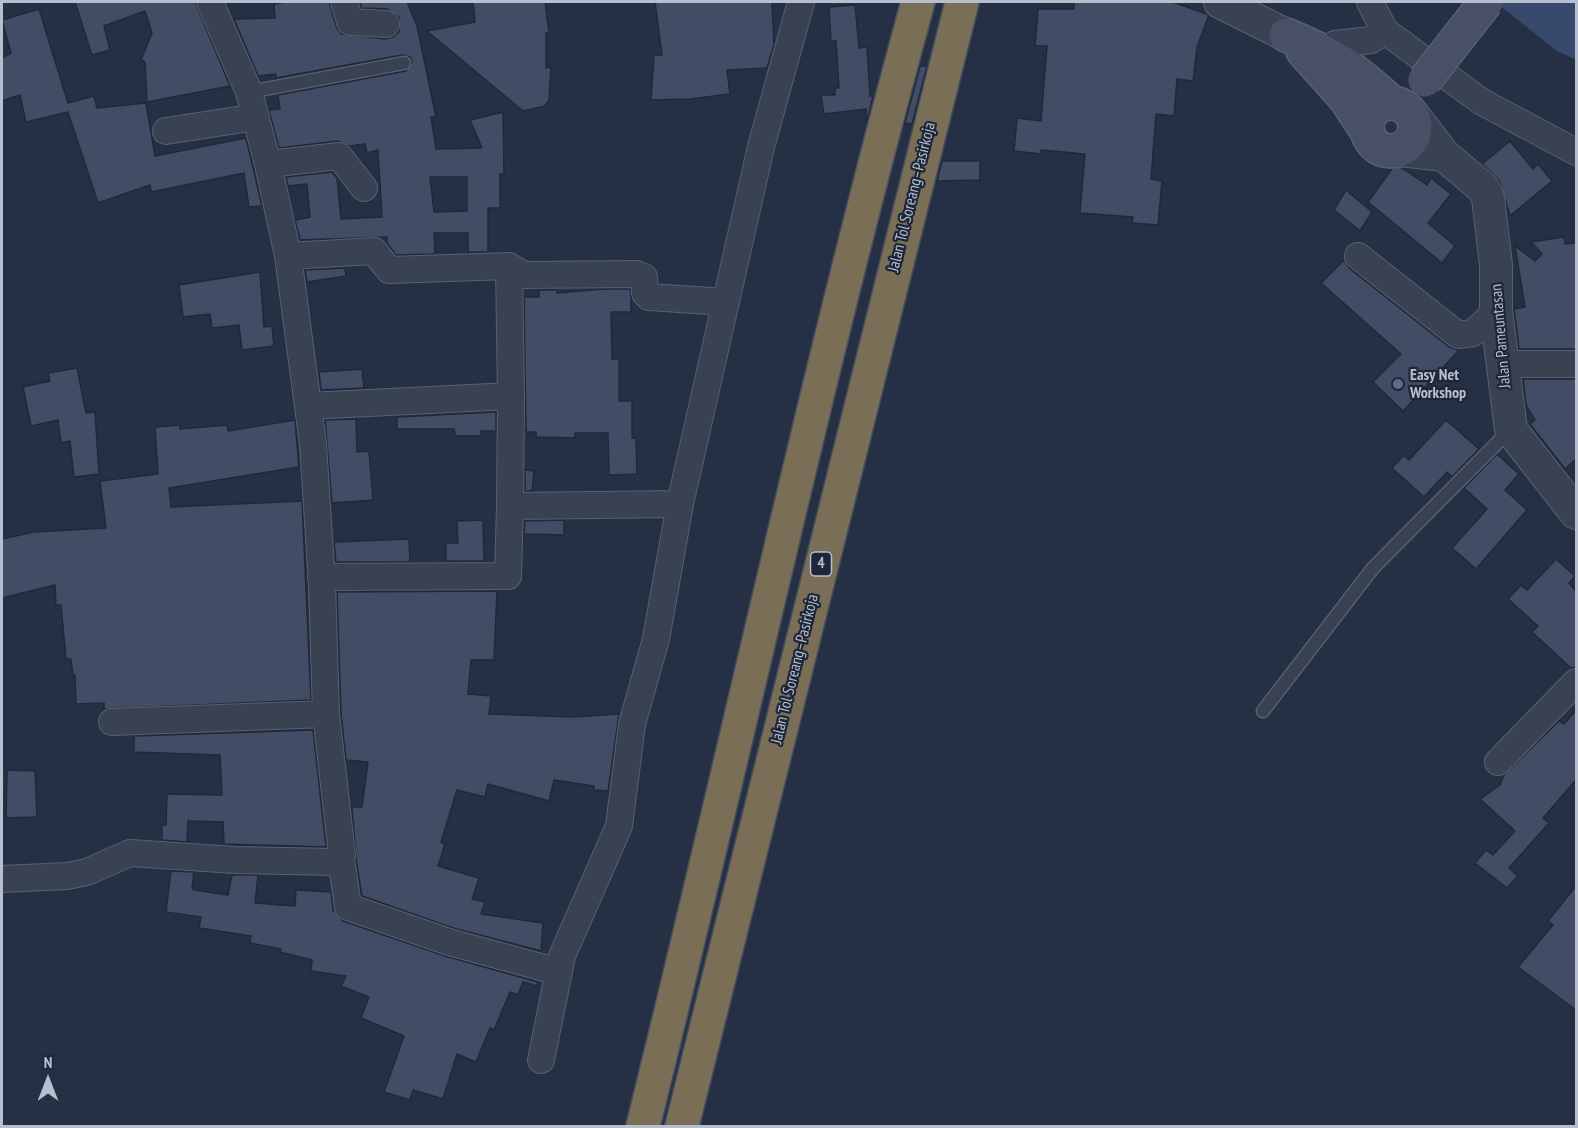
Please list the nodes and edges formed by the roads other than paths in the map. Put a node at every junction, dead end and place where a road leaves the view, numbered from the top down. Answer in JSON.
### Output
{"nodes":[{"id":1,"x":210,"y":2,"type":"edge"},
{"id":2,"x":344,"y":2,"type":"edge"},
{"id":3,"x":801,"y":2,"type":"edge"},
{"id":4,"x":918,"y":2,"type":"edge"},
{"id":5,"x":962,"y":2,"type":"edge"},
{"id":6,"x":1220,"y":2,"type":"edge"},
{"id":7,"x":1370,"y":2,"type":"edge"},
{"id":8,"x":1486,"y":2,"type":"edge"},
{"id":9,"x":386,"y":24,"type":"dead end"},
{"id":10,"x":1385,"y":31,"type":"junction"},
{"id":11,"x":1286,"y":35,"type":"joint"},
{"id":12,"x":1319,"y":56,"type":"junction"},
{"id":13,"x":404,"y":63,"type":"dead end"},
{"id":14,"x":249,"y":92,"type":"junction"},
{"id":15,"x":1408,"y":101,"type":"junction"},
{"id":16,"x":256,"y":117,"type":"junction"},
{"id":17,"x":166,"y":131,"type":"dead end"},
{"id":18,"x":1367,"y":131,"type":"junction"},
{"id":19,"x":1400,"y":150,"type":"junction"},
{"id":20,"x":1576,"y":153,"type":"edge"},
{"id":21,"x":1444,"y":155,"type":"junction"},
{"id":22,"x":268,"y":164,"type":"junction"},
{"id":23,"x":364,"y":188,"type":"dead end"},
{"id":24,"x":288,"y":256,"type":"junction"},
{"id":25,"x":1358,"y":256,"type":"dead end"},
{"id":26,"x":509,"y":266,"type":"junction"},
{"id":27,"x":726,"y":302,"type":"junction"},
{"id":28,"x":1496,"y":311,"type":"junction"},
{"id":29,"x":1502,"y":364,"type":"junction"},
{"id":30,"x":1576,"y":364,"type":"edge"},
{"id":31,"x":511,"y":396,"type":"junction"},
{"id":32,"x":308,"y":406,"type":"junction"},
{"id":33,"x":1511,"y":430,"type":"junction"},
{"id":34,"x":680,"y":504,"type":"junction"},
{"id":35,"x":510,"y":506,"type":"junction"},
{"id":36,"x":1576,"y":513,"type":"edge"},
{"id":37,"x":321,"y":577,"type":"junction"},
{"id":38,"x":1576,"y":682,"type":"edge"},
{"id":39,"x":1263,"y":711,"type":"dead end"},
{"id":40,"x":326,"y":714,"type":"junction"},
{"id":41,"x":112,"y":722,"type":"dead end"},
{"id":42,"x":1498,"y":762,"type":"dead end"},
{"id":43,"x":341,"y":858,"type":"junction"},
{"id":44,"x":2,"y":879,"type":"edge"},
{"id":45,"x":559,"y":972,"type":"junction"},
{"id":46,"x":541,"y":1060,"type":"dead end"},
{"id":47,"x":643,"y":1126,"type":"edge"},
{"id":48,"x":682,"y":1126,"type":"edge"}],
"edges":[{"from":1,"to":14,"type":"street"},
{"from":2,"to":9,"type":"street"},
{"from":3,"to":27,"type":"street"},
{"from":4,"to":47,"type":"highway"},
{"from":5,"to":48,"type":"highway","name":"Jalan Tol Soreang–Pasirkoja","number":"4"},
{"from":6,"to":11,"type":"street"},
{"from":7,"to":10,"type":"street"},
{"from":8,"to":15,"type":"main road","bridge":true},
{"from":10,"to":12,"type":"street"},
{"from":10,"to":20,"type":"street"},
{"from":11,"to":12,"type":"main road"},
{"from":12,"to":15,"type":"main road"},
{"from":12,"to":18,"type":"main road"},
{"from":13,"to":14,"type":"lane"},
{"from":14,"to":16,"type":"street"},
{"from":15,"to":18,"type":"main road"},
{"from":15,"to":19,"type":"main road"},
{"from":15,"to":21,"type":"street","name":"Jalan Pameuntasan"},
{"from":16,"to":17,"type":"street"},
{"from":16,"to":22,"type":"street"},
{"from":18,"to":19,"type":"main road"},
{"from":19,"to":21,"type":"street"},
{"from":21,"to":28,"type":"street","name":"Jalan Pameuntasan"},
{"from":22,"to":23,"type":"street"},
{"from":22,"to":24,"type":"street"},
{"from":24,"to":26,"type":"street"},
{"from":24,"to":32,"type":"street"},
{"from":25,"to":28,"type":"street"},
{"from":26,"to":27,"type":"street"},
{"from":26,"to":31,"type":"street"},
{"from":27,"to":34,"type":"street"},
{"from":28,"to":29,"type":"street","name":"Jalan Pameuntasan"},
{"from":29,"to":30,"type":"street"},
{"from":29,"to":33,"type":"street","name":"Jalan Pameuntasan"},
{"from":31,"to":32,"type":"street"},
{"from":31,"to":35,"type":"street"},
{"from":32,"to":37,"type":"street"},
{"from":33,"to":36,"type":"street"},
{"from":33,"to":39,"type":"lane"},
{"from":34,"to":35,"type":"street"},
{"from":34,"to":45,"type":"street"},
{"from":35,"to":37,"type":"street"},
{"from":37,"to":40,"type":"street"},
{"from":38,"to":42,"type":"street"},
{"from":40,"to":41,"type":"street"},
{"from":40,"to":43,"type":"street"},
{"from":43,"to":44,"type":"street"},
{"from":43,"to":45,"type":"street"},
{"from":45,"to":46,"type":"street"}]}
